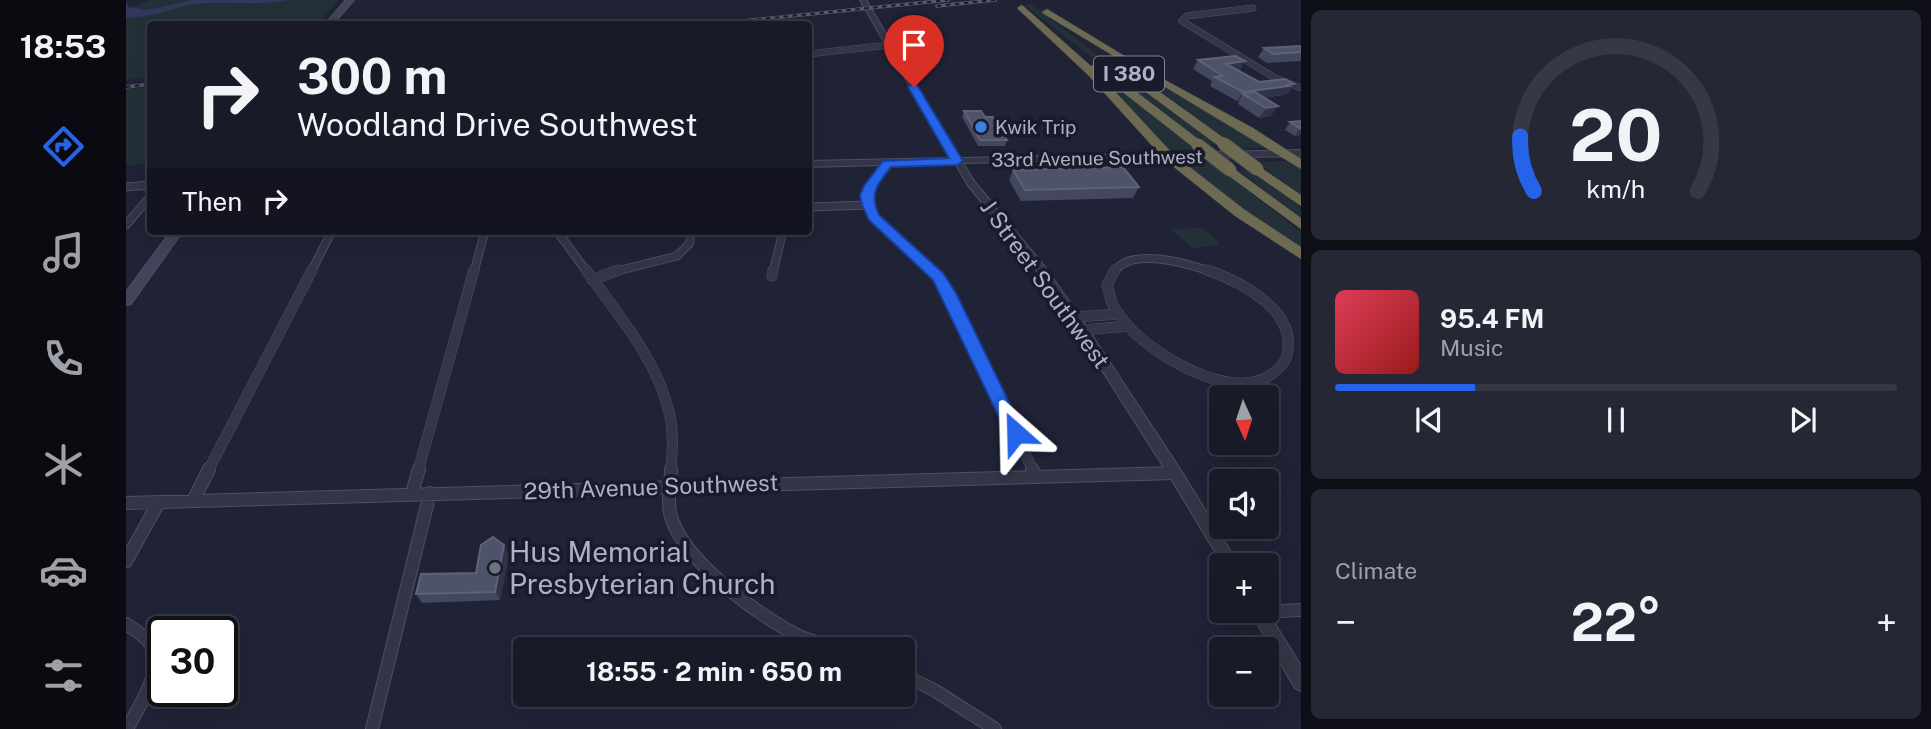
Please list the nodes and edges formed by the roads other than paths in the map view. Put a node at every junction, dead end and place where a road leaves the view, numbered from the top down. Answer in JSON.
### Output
{"nodes":[{"id":1,"x":350,"y":0,"type":"edge"},
{"id":2,"x":863,"y":0,"type":"edge"},
{"id":3,"x":1035,"y":3,"type":"dead end"},
{"id":4,"x":1017,"y":4,"type":"edge"},
{"id":5,"x":1253,"y":8,"type":"dead end"},
{"id":6,"x":1047,"y":12,"type":"junction"},
{"id":7,"x":332,"y":21,"type":"edge"},
{"id":8,"x":889,"y":45,"type":"junction"},
{"id":9,"x":812,"y":54,"type":"edge"},
{"id":10,"x":1301,"y":88,"type":"edge"},
{"id":11,"x":1301,"y":153,"type":"edge"},
{"id":12,"x":1286,"y":155,"type":"junction"},
{"id":13,"x":1168,"y":157,"type":"junction"},
{"id":14,"x":957,"y":161,"type":"junction"},
{"id":15,"x":887,"y":163,"type":"junction"},
{"id":16,"x":812,"y":164,"type":"edge"},
{"id":17,"x":1301,"y":165,"type":"edge"},
{"id":18,"x":147,"y":185,"type":"edge"},
{"id":19,"x":126,"y":187,"type":"edge"},
{"id":20,"x":147,"y":200,"type":"edge"},
{"id":21,"x":1301,"y":202,"type":"edge"},
{"id":22,"x":868,"y":205,"type":"junction"},
{"id":23,"x":812,"y":207,"type":"edge"},
{"id":24,"x":126,"y":225,"type":"edge"},
{"id":25,"x":1301,"y":225,"type":"edge"},
{"id":26,"x":174,"y":235,"type":"edge"},
{"id":27,"x":330,"y":235,"type":"edge"},
{"id":28,"x":484,"y":235,"type":"edge"},
{"id":29,"x":560,"y":235,"type":"edge"},
{"id":30,"x":690,"y":235,"type":"edge"},
{"id":31,"x":782,"y":235,"type":"edge"},
{"id":32,"x":1301,"y":254,"type":"edge"},
{"id":33,"x":772,"y":275,"type":"dead end"},
{"id":34,"x":592,"y":280,"type":"junction"},
{"id":35,"x":126,"y":301,"type":"edge"},
{"id":36,"x":1119,"y":314,"type":"junction"},
{"id":37,"x":1074,"y":317,"type":"junction"},
{"id":38,"x":1128,"y":326,"type":"junction"},
{"id":39,"x":1083,"y":330,"type":"junction"},
{"id":40,"x":1175,"y":472,"type":"junction"},
{"id":41,"x":1036,"y":477,"type":"junction"},
{"id":42,"x":669,"y":487,"type":"junction"},
{"id":43,"x":412,"y":493,"type":"junction"},
{"id":44,"x":430,"y":493,"type":"junction"},
{"id":45,"x":194,"y":499,"type":"junction"},
{"id":46,"x":159,"y":502,"type":"junction"},
{"id":47,"x":126,"y":503,"type":"edge"},
{"id":48,"x":1224,"y":553,"type":"edge"},
{"id":49,"x":126,"y":561,"type":"edge"},
{"id":50,"x":1301,"y":610,"type":"edge"},
{"id":51,"x":1279,"y":611,"type":"edge"},
{"id":52,"x":1265,"y":623,"type":"edge"},
{"id":53,"x":126,"y":624,"type":"edge"},
{"id":54,"x":803,"y":637,"type":"edge"},
{"id":55,"x":915,"y":681,"type":"edge"},
{"id":56,"x":1301,"y":682,"type":"edge"},
{"id":57,"x":127,"y":729,"type":"edge"},
{"id":58,"x":372,"y":729,"type":"edge"},
{"id":59,"x":995,"y":729,"type":"edge"}],
"edges":[{"from":1,"to":7,"type":"main road"},
{"from":2,"to":8,"type":"street","name":"J Street Southwest"},
{"from":3,"to":6,"type":"highway","number":"I 380"},
{"from":4,"to":13,"type":"highway"},
{"from":4,"to":25,"type":"highway","number":"I 380","bridge":true},
{"from":5,"to":10,"type":"street"},
{"from":6,"to":12,"type":"highway"},
{"from":6,"to":21,"type":"highway","number":"I 380","bridge":true},
{"from":8,"to":9,"type":"street"},
{"from":8,"to":14,"type":"street","name":"J Street Southwest"},
{"from":11,"to":12,"type":"street","name":"33rd Avenue Southwest"},
{"from":12,"to":13,"type":"street","name":"33rd Avenue Southwest"},
{"from":12,"to":17,"type":"highway"},
{"from":13,"to":14,"type":"street","name":"33rd Avenue Southwest"},
{"from":13,"to":32,"type":"highway"},
{"from":14,"to":15,"type":"street","name":"33rd Avenue Southwest"},
{"from":14,"to":37,"type":"street","name":"J Street Southwest"},
{"from":15,"to":16,"type":"street","name":"33rd Avenue Southwest"},
{"from":15,"to":22,"type":"street"},
{"from":18,"to":19,"type":"street"},
{"from":20,"to":24,"type":"street"},
{"from":22,"to":23,"type":"street"},
{"from":22,"to":41,"type":"street"},
{"from":26,"to":35,"type":"main road"},
{"from":27,"to":45,"type":"street"},
{"from":28,"to":43,"type":"street"},
{"from":29,"to":34,"type":"street"},
{"from":30,"to":34,"type":"street"},
{"from":31,"to":33,"type":"street"},
{"from":34,"to":42,"type":"street"},
{"from":36,"to":37,"type":"street"},
{"from":36,"to":38,"type":"street"},
{"from":36,"to":38,"type":"street"},
{"from":37,"to":39,"type":"street","name":"J Street Southwest"},
{"from":38,"to":39,"type":"street"},
{"from":39,"to":40,"type":"street","name":"J Street Southwest"},
{"from":40,"to":41,"type":"street","name":"29th Avenue Southwest"},
{"from":40,"to":48,"type":"street","name":"J Street Southwest"},
{"from":41,"to":42,"type":"street","name":"29th Avenue Southwest"},
{"from":42,"to":44,"type":"street","name":"29th Avenue Southwest"},
{"from":42,"to":54,"type":"street"},
{"from":43,"to":44,"type":"street","name":"29th Avenue Southwest"},
{"from":43,"to":45,"type":"street","name":"29th Avenue Southwest"},
{"from":44,"to":58,"type":"street"},
{"from":45,"to":46,"type":"street","name":"29th Avenue Southwest"},
{"from":46,"to":47,"type":"street","name":"29th Avenue Southwest"},
{"from":46,"to":49,"type":"street"},
{"from":50,"to":51,"type":"street"},
{"from":52,"to":56,"type":"street"},
{"from":53,"to":57,"type":"street"},
{"from":55,"to":59,"type":"street"}]}
